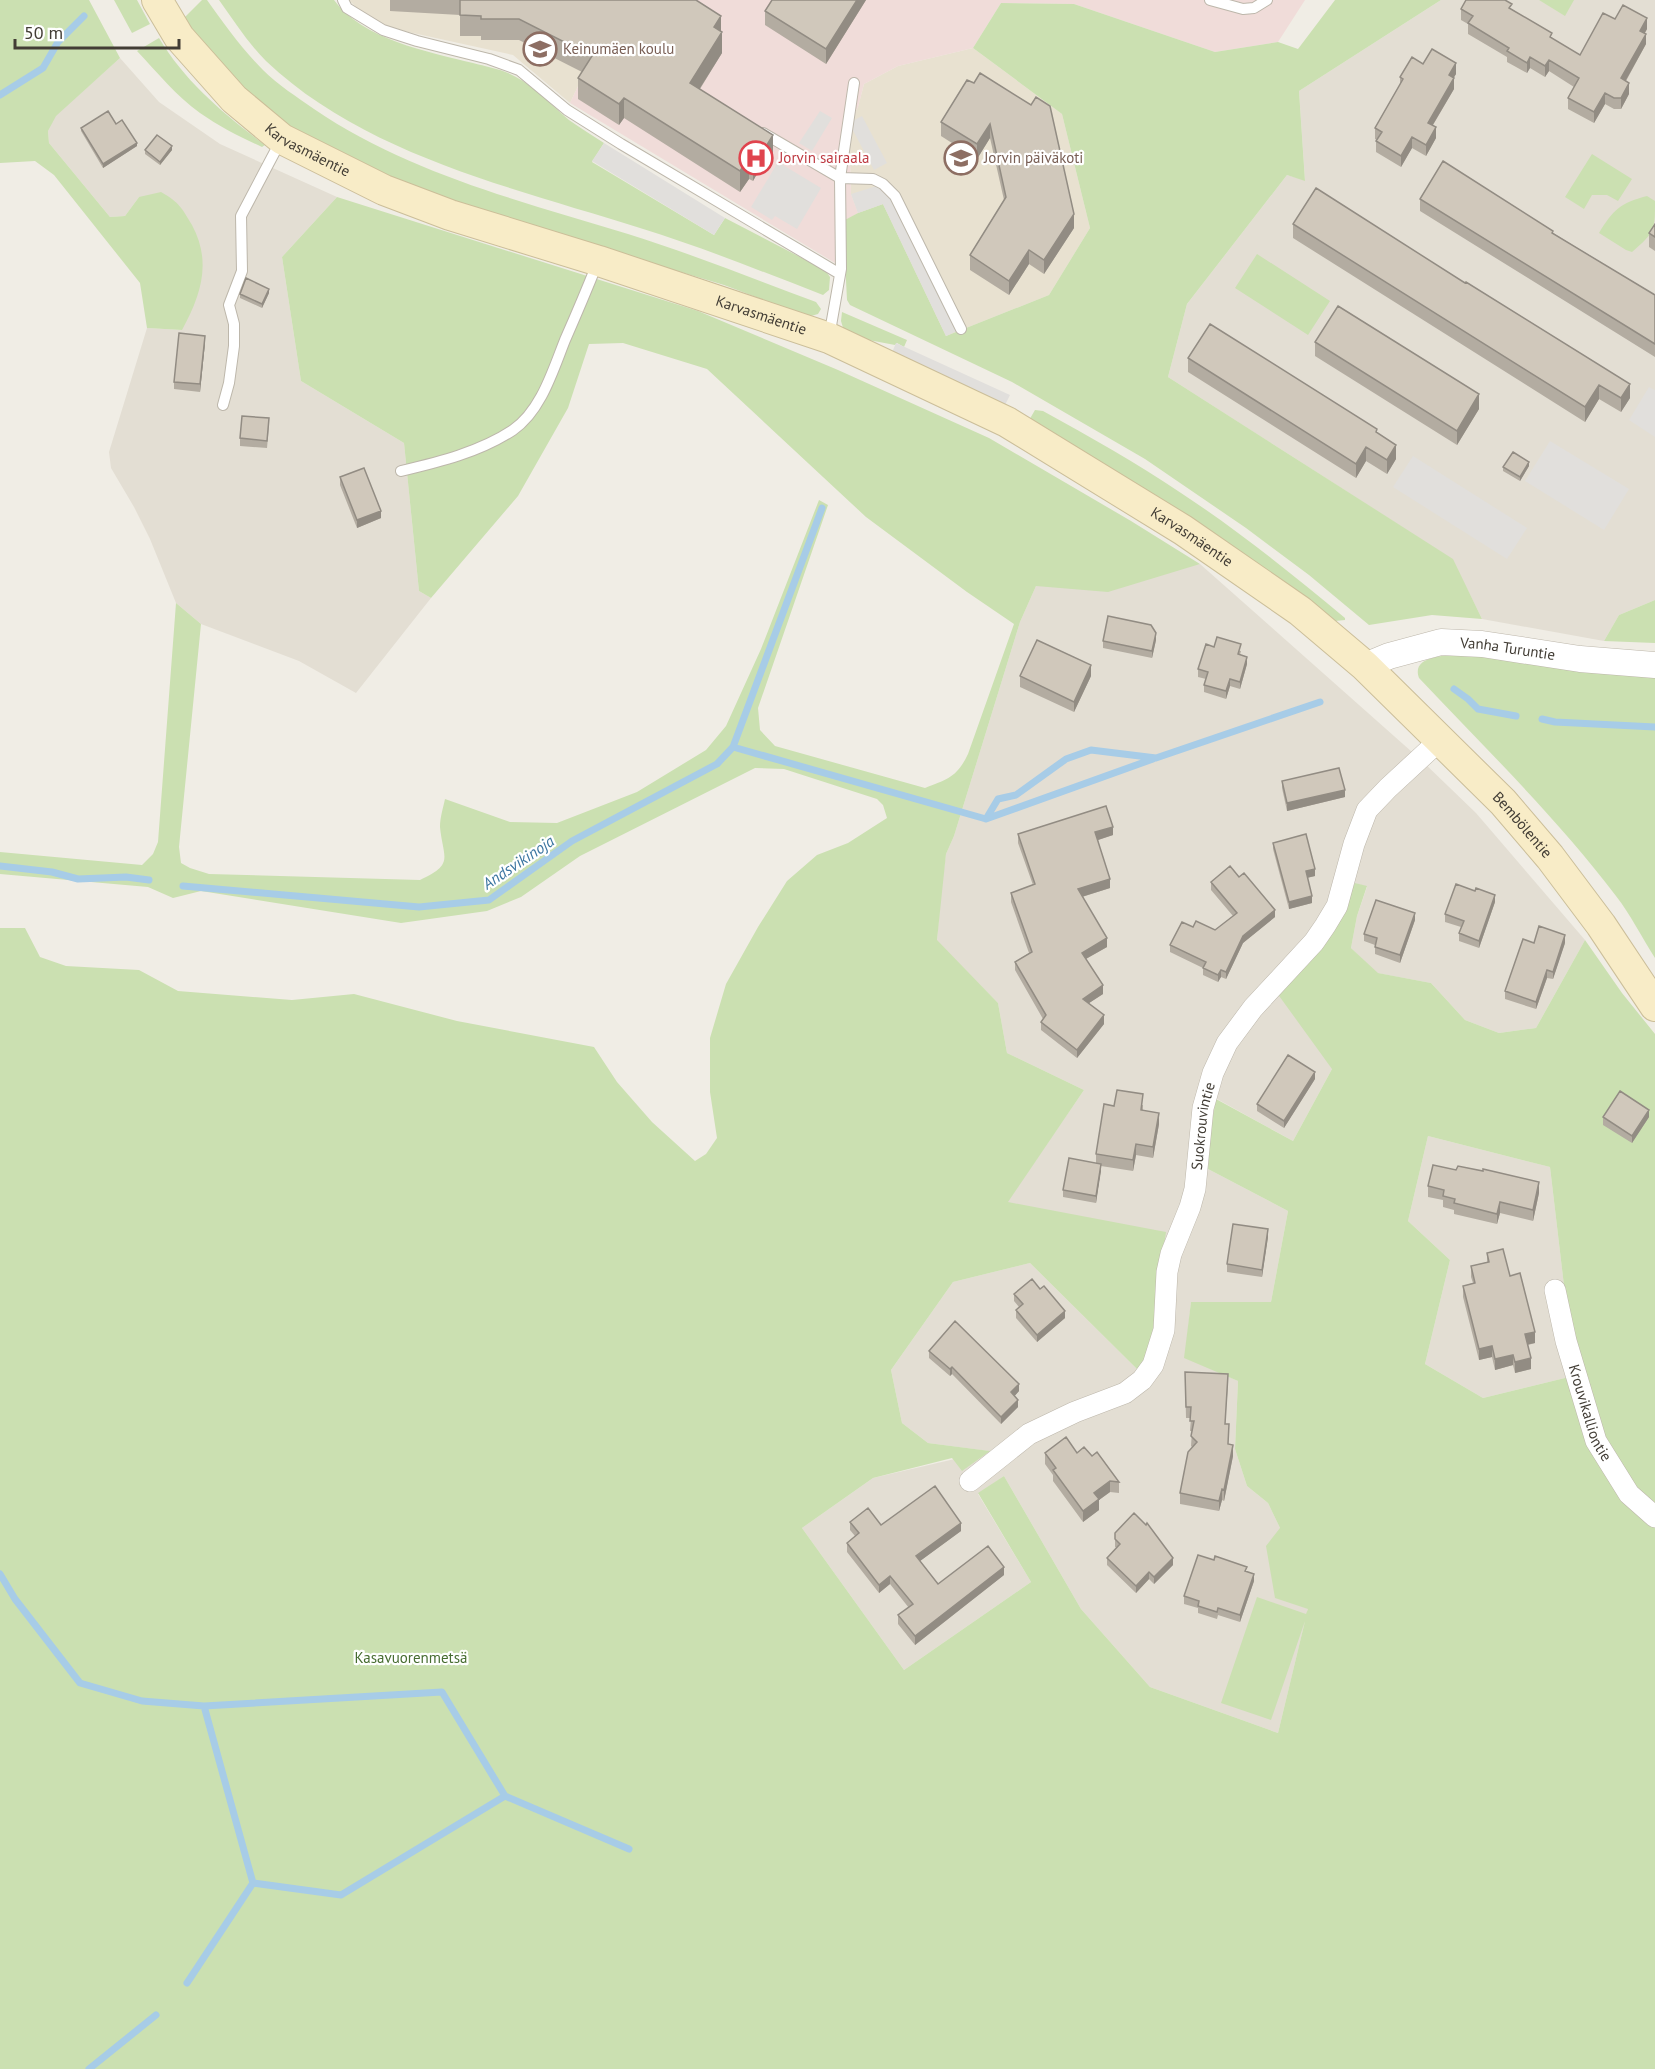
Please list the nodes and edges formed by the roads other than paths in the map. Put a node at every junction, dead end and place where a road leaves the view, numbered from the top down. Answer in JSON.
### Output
{"nodes":[{"id":1,"x":343,"y":0,"type":"edge"},
{"id":2,"x":1209,"y":0,"type":"edge"},
{"id":3,"x":1267,"y":0,"type":"edge"},
{"id":4,"x":157,"y":1,"type":"edge"},
{"id":5,"x":854,"y":83,"type":"dead end"},
{"id":6,"x":752,"y":127,"type":"edge"},
{"id":7,"x":282,"y":139,"type":"junction"},
{"id":8,"x":840,"y":178,"type":"junction"},
{"id":9,"x":599,"y":261,"type":"junction"},
{"id":10,"x":840,"y":274,"type":"junction"},
{"id":11,"x":961,"y":329,"type":"dead end"},
{"id":12,"x":829,"y":338,"type":"junction"},
{"id":13,"x":223,"y":405,"type":"dead end"},
{"id":14,"x":401,"y":471,"type":"dead end"},
{"id":15,"x":1655,"y":665,"type":"edge"},
{"id":16,"x":1365,"y":666,"type":"junction"},
{"id":17,"x":1440,"y":740,"type":"junction"},
{"id":18,"x":1655,"y":1006,"type":"edge"},
{"id":19,"x":1555,"y":1290,"type":"dead end"},
{"id":20,"x":970,"y":1481,"type":"dead end"},
{"id":21,"x":1655,"y":1517,"type":"edge"}],
"edges":[{"from":1,"to":10,"type":"lane"},
{"from":2,"to":3,"type":"lane"},
{"from":4,"to":7,"type":"main road","name":"Karvasmäentie"},
{"from":5,"to":8,"type":"lane"},
{"from":6,"to":8,"type":"lane"},
{"from":7,"to":9,"type":"main road","name":"Karvasmäentie"},
{"from":7,"to":13,"type":"lane"},
{"from":8,"to":10,"type":"lane"},
{"from":8,"to":11,"type":"lane"},
{"from":9,"to":12,"type":"main road","name":"Karvasmäentie"},
{"from":9,"to":14,"type":"lane"},
{"from":10,"to":12,"type":"lane"},
{"from":12,"to":16,"type":"main road","name":"Karvasmäentie"},
{"from":15,"to":16,"type":"street","name":"Vanha Turuntie"},
{"from":16,"to":17,"type":"main road","name":"Bembölentie"},
{"from":17,"to":18,"type":"main road","name":"Bembölentie"},
{"from":17,"to":20,"type":"street","name":"Suokrouvintie"},
{"from":19,"to":21,"type":"street","name":"Krouvikalliontie"}]}
